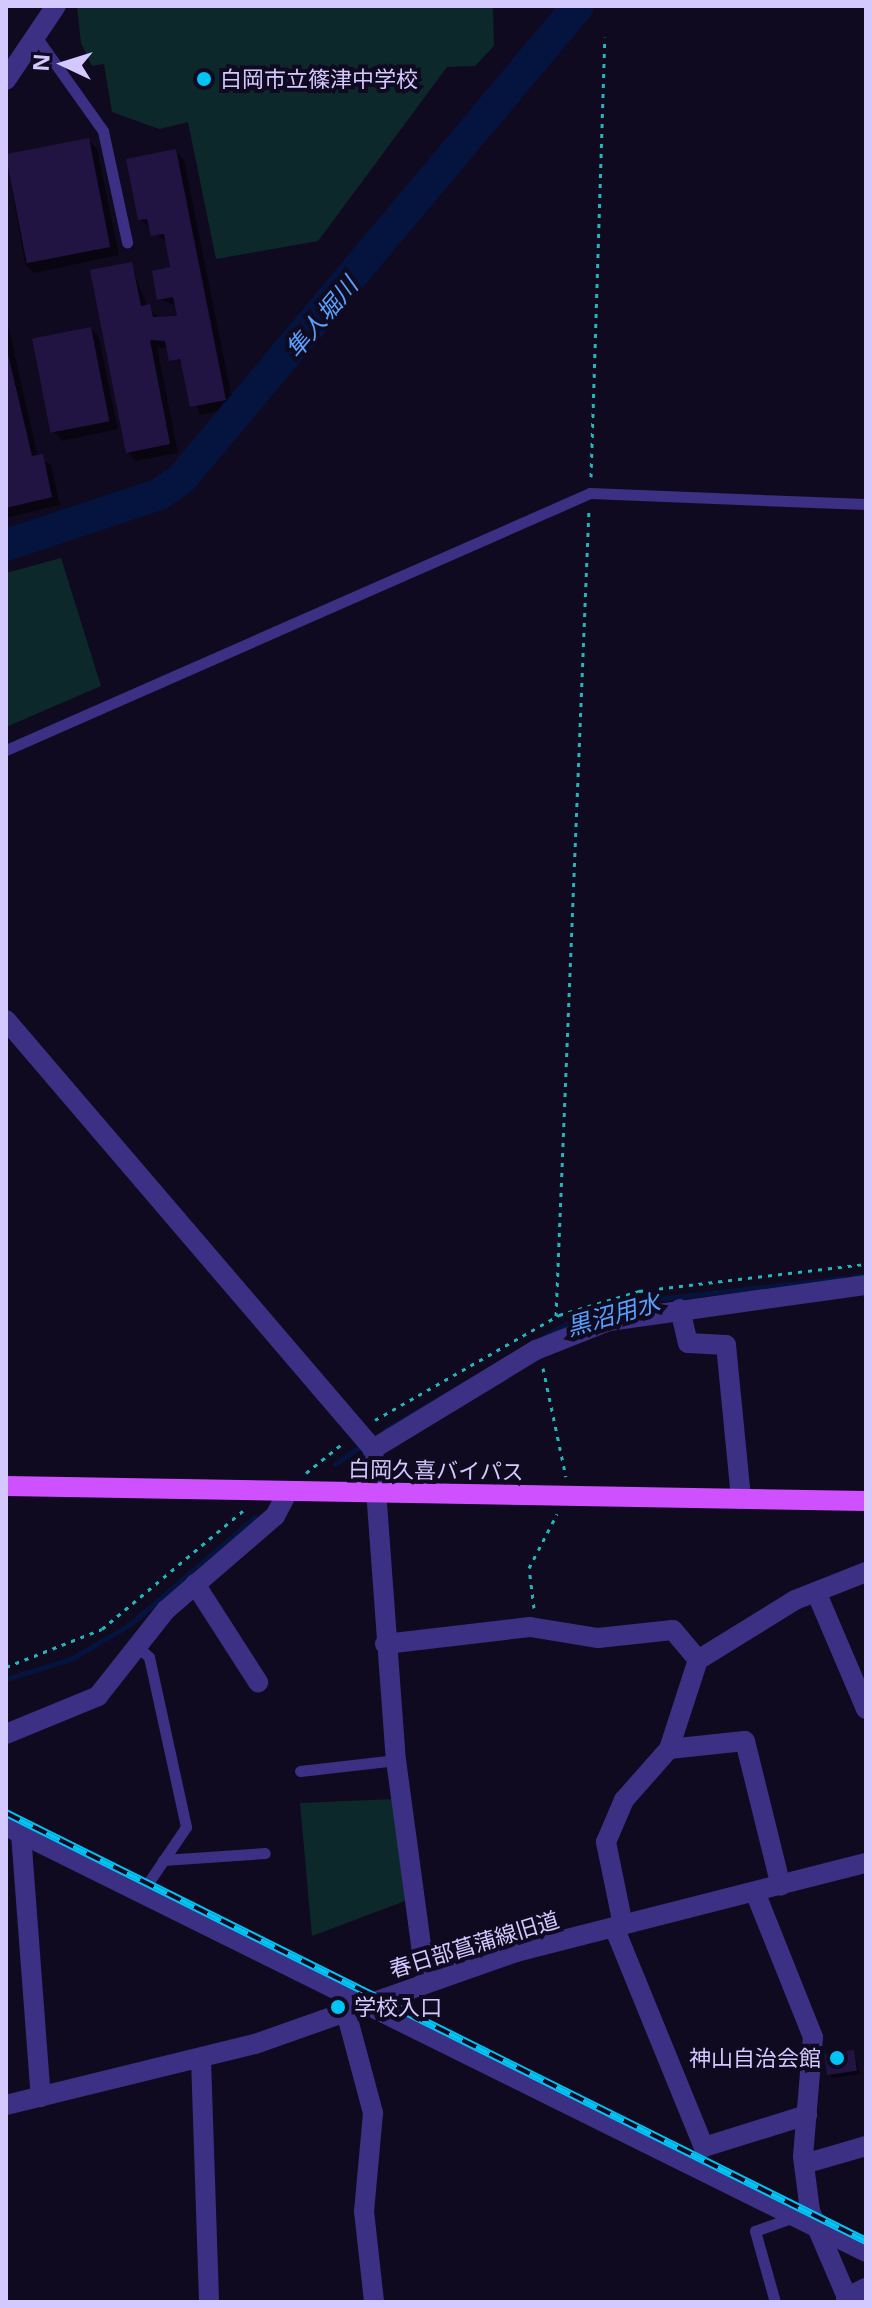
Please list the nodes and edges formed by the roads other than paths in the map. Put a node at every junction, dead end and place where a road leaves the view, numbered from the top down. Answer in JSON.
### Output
{"nodes":[{"id":1,"x":56,"y":6,"type":"edge"},
{"id":2,"x":37,"y":38,"type":"junction"},
{"id":3,"x":6,"y":80,"type":"edge"},
{"id":4,"x":127,"y":242,"type":"dead end"},
{"id":5,"x":866,"y":504,"type":"edge"},
{"id":6,"x":6,"y":750,"type":"edge"},
{"id":7,"x":6,"y":1020,"type":"edge"},
{"id":8,"x":866,"y":1285,"type":"edge"},
{"id":9,"x":680,"y":1309,"type":"junction"},
{"id":10,"x":373,"y":1449,"type":"junction"},
{"id":11,"x":6,"y":1486,"type":"edge"},
{"id":12,"x":288,"y":1492,"type":"junction"},
{"id":13,"x":380,"y":1493,"type":"junction"},
{"id":14,"x":741,"y":1499,"type":"junction"},
{"id":15,"x":866,"y":1501,"type":"edge"},
{"id":16,"x":866,"y":1572,"type":"edge"},
{"id":17,"x":195,"y":1584,"type":"junction"},
{"id":18,"x":817,"y":1594,"type":"junction"},
{"id":19,"x":385,"y":1644,"type":"junction"},
{"id":20,"x":140,"y":1649,"type":"junction"},
{"id":21,"x":698,"y":1660,"type":"junction"},
{"id":22,"x":258,"y":1682,"type":"dead end"},
{"id":23,"x":866,"y":1709,"type":"edge"},
{"id":24,"x":6,"y":1734,"type":"edge"},
{"id":25,"x":669,"y":1749,"type":"junction"},
{"id":26,"x":396,"y":1760,"type":"junction"},
{"id":27,"x":300,"y":1771,"type":"dead end"},
{"id":28,"x":14,"y":1830,"type":"edge"},
{"id":29,"x":265,"y":1853,"type":"dead end"},
{"id":30,"x":163,"y":1860,"type":"junction"},
{"id":31,"x":866,"y":1863,"type":"edge"},
{"id":32,"x":781,"y":1886,"type":"junction"},
{"id":33,"x":142,"y":1892,"type":"junction"},
{"id":34,"x":755,"y":1892,"type":"junction"},
{"id":35,"x":619,"y":1926,"type":"junction"},
{"id":36,"x":426,"y":1982,"type":"junction"},
{"id":37,"x":356,"y":2008,"type":"junction"},
{"id":38,"x":201,"y":2059,"type":"junction"},
{"id":39,"x":41,"y":2097,"type":"junction"},
{"id":40,"x":6,"y":2105,"type":"edge"},
{"id":41,"x":807,"y":2115,"type":"junction"},
{"id":42,"x":866,"y":2146,"type":"edge"},
{"id":43,"x":804,"y":2164,"type":"junction"},
{"id":44,"x":796,"y":2216,"type":"junction"},
{"id":45,"x":816,"y":2227,"type":"junction"},
{"id":46,"x":866,"y":2252,"type":"edge"},
{"id":47,"x":866,"y":2288,"type":"edge"},
{"id":48,"x":847,"y":2300,"type":"edge"},
{"id":49,"x":209,"y":2302,"type":"edge"},
{"id":50,"x":373,"y":2302,"type":"edge"},
{"id":51,"x":775,"y":2302,"type":"edge"}],
"edges":[{"from":1,"to":2,"type":"street"},
{"from":2,"to":3,"type":"street"},
{"from":2,"to":4,"type":"lane"},
{"from":5,"to":6,"type":"lane"},
{"from":7,"to":10,"type":"street"},
{"from":8,"to":9,"type":"street"},
{"from":9,"to":10,"type":"street"},
{"from":9,"to":14,"type":"street"},
{"from":10,"to":13,"type":"street"},
{"from":11,"to":12,"type":"main road","name":"白岡久喜バイパス"},
{"from":12,"to":13,"type":"main road","name":"白岡久喜バイパス"},
{"from":12,"to":17,"type":"street"},
{"from":13,"to":14,"type":"main road","name":"白岡久喜バイパス"},
{"from":13,"to":19,"type":"street"},
{"from":14,"to":15,"type":"main road","name":"白岡久喜バイパス"},
{"from":16,"to":18,"type":"street"},
{"from":17,"to":20,"type":"street"},
{"from":17,"to":22,"type":"street"},
{"from":18,"to":21,"type":"street"},
{"from":18,"to":23,"type":"street"},
{"from":19,"to":21,"type":"street"},
{"from":19,"to":26,"type":"street"},
{"from":20,"to":24,"type":"street"},
{"from":20,"to":30,"type":"lane"},
{"from":21,"to":25,"type":"street"},
{"from":25,"to":32,"type":"street"},
{"from":25,"to":35,"type":"street"},
{"from":26,"to":27,"type":"lane"},
{"from":26,"to":36,"type":"street"},
{"from":28,"to":33,"type":"street"},
{"from":28,"to":39,"type":"street"},
{"from":29,"to":30,"type":"lane"},
{"from":30,"to":33,"type":"lane"},
{"from":31,"to":32,"type":"street","name":"春日部菖蒲線旧道"},
{"from":32,"to":34,"type":"street","name":"春日部菖蒲線旧道"},
{"from":33,"to":37,"type":"street"},
{"from":34,"to":35,"type":"street","name":"春日部菖蒲線旧道"},
{"from":34,"to":41,"type":"street"},
{"from":35,"to":36,"type":"street","name":"春日部菖蒲線旧道"},
{"from":35,"to":41,"type":"street"},
{"from":36,"to":37,"type":"street","name":"春日部菖蒲線旧道"},
{"from":37,"to":38,"type":"street","name":"春日部菖蒲線旧道"},
{"from":37,"to":44,"type":"street"},
{"from":37,"to":50,"type":"street"},
{"from":38,"to":39,"type":"street","name":"春日部菖蒲線旧道"},
{"from":38,"to":49,"type":"street"},
{"from":39,"to":40,"type":"street","name":"春日部菖蒲線旧道"},
{"from":41,"to":43,"type":"street"},
{"from":42,"to":43,"type":"street"},
{"from":43,"to":45,"type":"street"},
{"from":44,"to":45,"type":"street"},
{"from":44,"to":51,"type":"lane"},
{"from":45,"to":46,"type":"street"},
{"from":45,"to":48,"type":"street"},
{"from":47,"to":48,"type":"street"}]}
